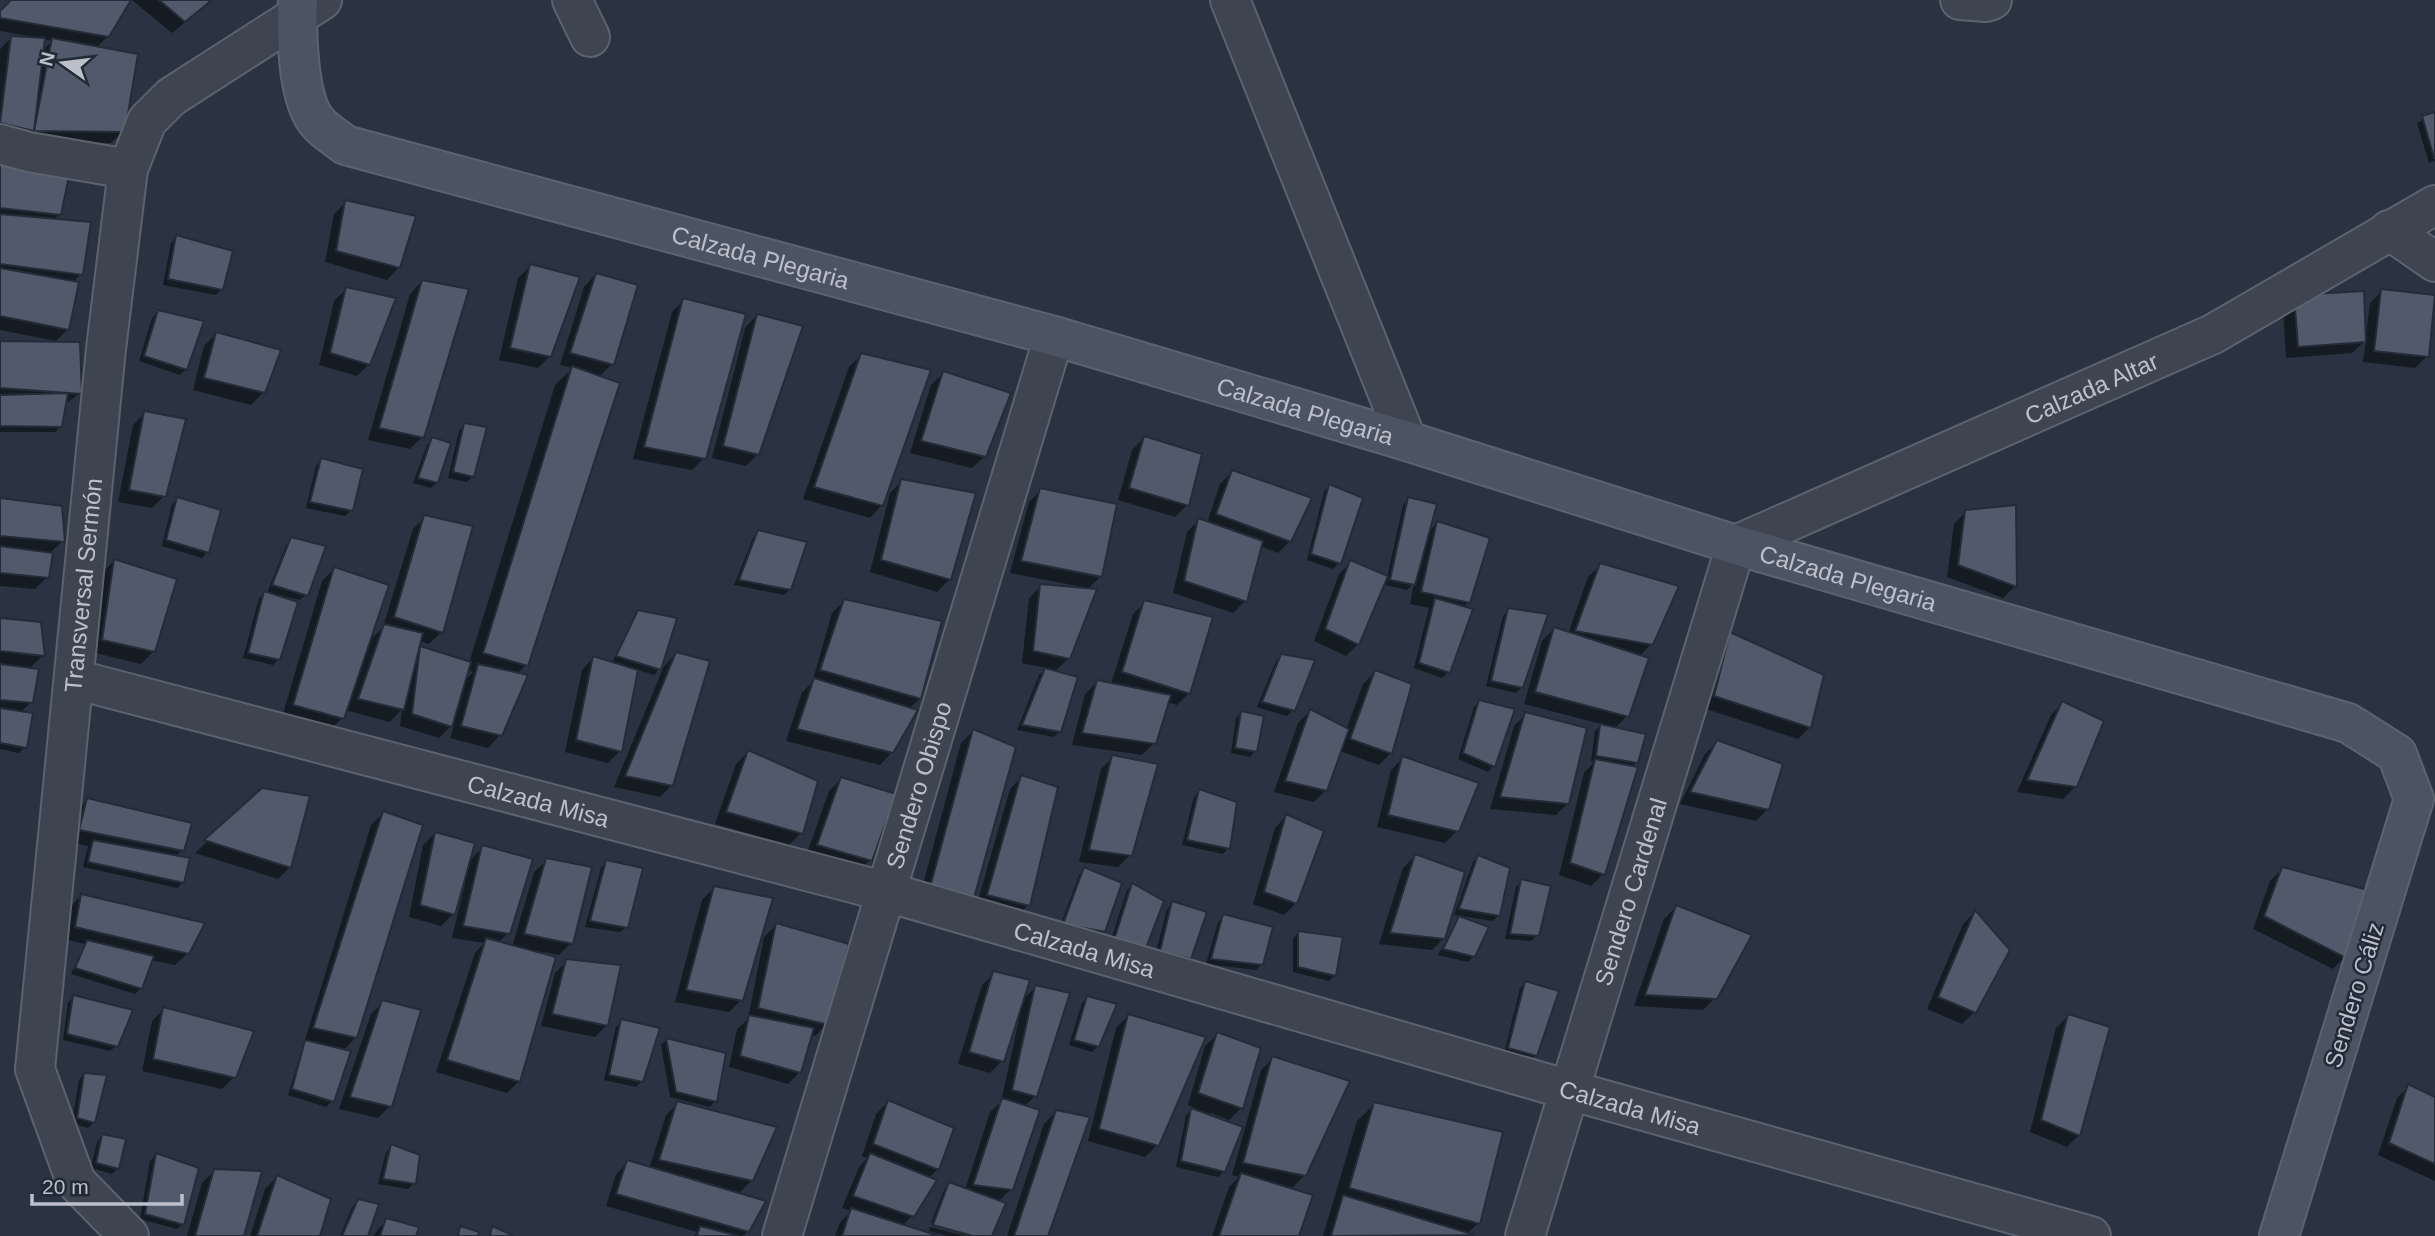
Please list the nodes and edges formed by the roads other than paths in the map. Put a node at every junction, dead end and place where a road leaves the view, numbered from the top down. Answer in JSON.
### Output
{"nodes":[{"id":1,"x":572,"y":0,"type":"edge"},
{"id":2,"x":1230,"y":0,"type":"edge"},
{"id":3,"x":1960,"y":0,"type":"edge"},
{"id":4,"x":1992,"y":0,"type":"edge"},
{"id":5,"x":306,"y":4,"type":"edge"},
{"id":6,"x":590,"y":37,"type":"dead end"},
{"id":7,"x":0,"y":144,"type":"edge"},
{"id":8,"x":128,"y":169,"type":"junction"},
{"id":9,"x":2435,"y":205,"type":"edge"},
{"id":10,"x":2389,"y":230,"type":"junction"},
{"id":11,"x":2435,"y":262,"type":"edge"},
{"id":12,"x":1054,"y":336,"type":"junction"},
{"id":13,"x":1407,"y":441,"type":"junction"},
{"id":14,"x":1736,"y":545,"type":"junction"},
{"id":15,"x":74,"y":679,"type":"junction"},
{"id":16,"x":2397,"y":754,"type":"joint"},
{"id":17,"x":887,"y":892,"type":"junction"},
{"id":18,"x":1569,"y":1090,"type":"junction"},
{"id":19,"x":129,"y":1236,"type":"edge"},
{"id":20,"x":782,"y":1236,"type":"edge"},
{"id":21,"x":1525,"y":1236,"type":"edge"},
{"id":22,"x":2091,"y":1236,"type":"edge"},
{"id":23,"x":2279,"y":1236,"type":"edge"}],
"edges":[{"from":1,"to":6,"type":"street"},
{"from":2,"to":13,"type":"street"},
{"from":3,"to":4,"type":"street"},
{"from":5,"to":8,"type":"street","name":"Transversal Sermón"},
{"from":5,"to":12,"type":"street","name":"Calzada Plegaria"},
{"from":7,"to":8,"type":"street"},
{"from":8,"to":15,"type":"street","name":"Transversal Sermón"},
{"from":9,"to":10,"type":"street","name":"Calzada Altar"},
{"from":10,"to":11,"type":"street"},
{"from":10,"to":14,"type":"street","name":"Calzada Altar"},
{"from":12,"to":13,"type":"street","name":"Calzada Plegaria"},
{"from":12,"to":17,"type":"street","name":"Sendero Obispo"},
{"from":13,"to":14,"type":"street","name":"Calzada Plegaria"},
{"from":14,"to":16,"type":"street","name":"Calzada Plegaria"},
{"from":14,"to":18,"type":"street","name":"Sendero Cardenal"},
{"from":15,"to":17,"type":"street","name":"Calzada Misa"},
{"from":15,"to":19,"type":"street","name":"Transversal Sermón"},
{"from":16,"to":23,"type":"street","name":"Sendero Cáliz"},
{"from":17,"to":18,"type":"street","name":"Calzada Misa"},
{"from":17,"to":20,"type":"street","name":"Sendero Obispo"},
{"from":18,"to":21,"type":"street","name":"Sendero Cardenal"},
{"from":18,"to":22,"type":"street","name":"Calzada Misa"}]}
